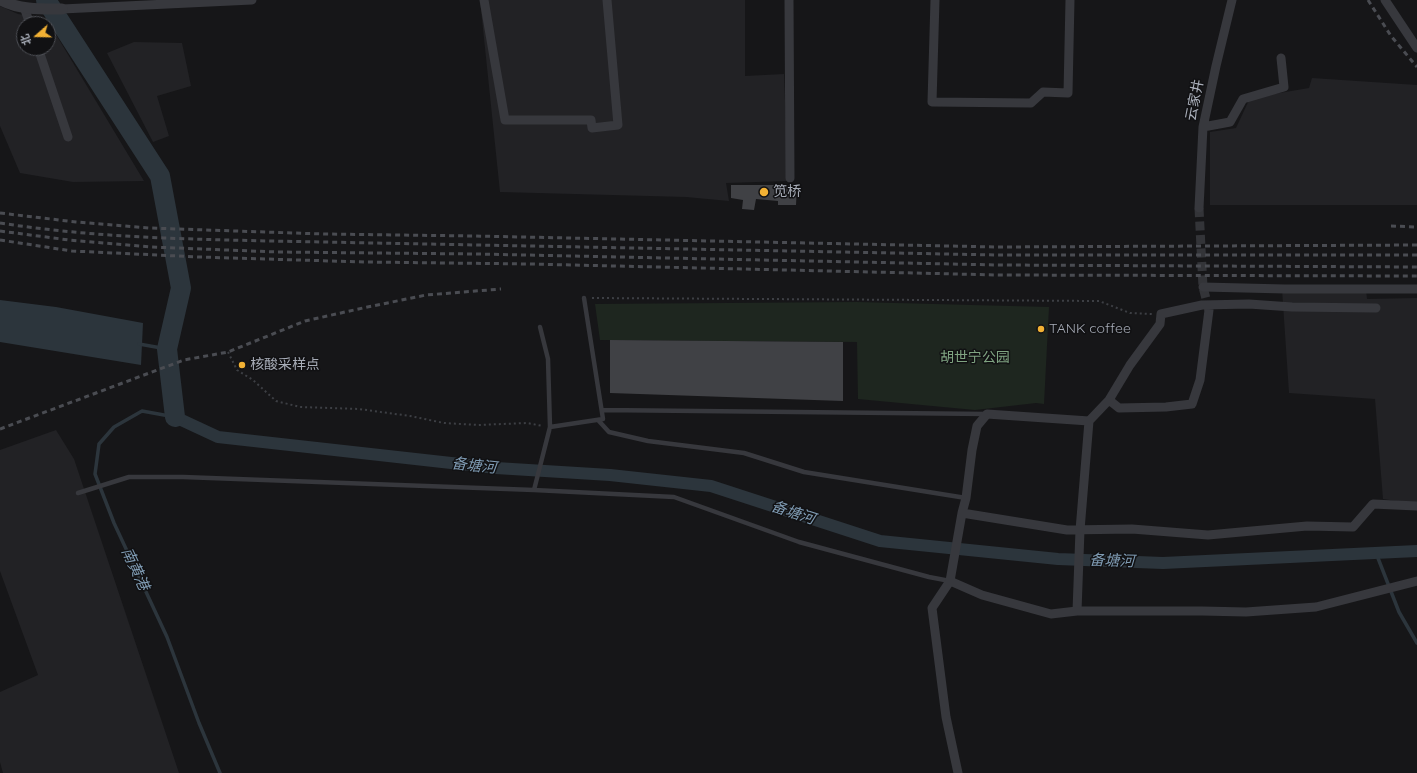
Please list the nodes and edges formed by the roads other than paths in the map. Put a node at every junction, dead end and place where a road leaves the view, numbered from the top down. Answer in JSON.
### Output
{"nodes":[{"id":1,"x":1,"y":0,"type":"edge"},
{"id":2,"x":252,"y":0,"type":"edge"},
{"id":3,"x":484,"y":0,"type":"edge"},
{"id":4,"x":607,"y":0,"type":"edge"},
{"id":5,"x":789,"y":0,"type":"edge"},
{"id":6,"x":935,"y":0,"type":"edge"},
{"id":7,"x":1070,"y":0,"type":"edge"},
{"id":8,"x":1232,"y":0,"type":"edge"},
{"id":9,"x":1385,"y":0,"type":"edge"},
{"id":10,"x":24,"y":7,"type":"junction"},
{"id":11,"x":62,"y":9,"type":"joint"},
{"id":12,"x":27,"y":16,"type":"edge"},
{"id":13,"x":1417,"y":48,"type":"edge"},
{"id":14,"x":41,"y":56,"type":"edge"},
{"id":15,"x":1282,"y":58,"type":"dead end"},
{"id":16,"x":1203,"y":127,"type":"junction"},
{"id":17,"x":68,"y":137,"type":"dead end"},
{"id":18,"x":790,"y":178,"type":"dead end"},
{"id":19,"x":1200,"y":208,"type":"tunnel mouth"},
{"id":20,"x":1203,"y":287,"type":"dead end"},
{"id":21,"x":1417,"y":289,"type":"edge"},
{"id":22,"x":584,"y":298,"type":"road end"},
{"id":23,"x":1376,"y":308,"type":"dead end"},
{"id":24,"x":1209,"y":310,"type":"tunnel mouth"},
{"id":25,"x":540,"y":327,"type":"dead end"},
{"id":26,"x":1109,"y":400,"type":"junction"},
{"id":27,"x":602,"y":410,"type":"junction"},
{"id":28,"x":987,"y":414,"type":"junction"},
{"id":29,"x":598,"y":420,"type":"junction"},
{"id":30,"x":1089,"y":420,"type":"junction"},
{"id":31,"x":550,"y":427,"type":"junction"},
{"id":32,"x":534,"y":490,"type":"junction"},
{"id":33,"x":78,"y":492,"type":"dead end"},
{"id":34,"x":966,"y":498,"type":"junction"},
{"id":35,"x":1417,"y":506,"type":"edge"},
{"id":36,"x":962,"y":513,"type":"junction"},
{"id":37,"x":1080,"y":530,"type":"junction"},
{"id":38,"x":950,"y":578,"type":"junction"},
{"id":39,"x":1417,"y":581,"type":"edge"},
{"id":40,"x":1077,"y":611,"type":"junction"},
{"id":41,"x":958,"y":773,"type":"edge"}],
"edges":[{"from":1,"to":10,"type":"street"},
{"from":2,"to":11,"type":"street"},
{"from":3,"to":4,"type":"street"},
{"from":5,"to":18,"type":"street"},
{"from":6,"to":7,"type":"street"},
{"from":8,"to":16,"type":"street","name":"云家井"},
{"from":9,"to":13,"type":"street"},
{"from":10,"to":11,"type":"street"},
{"from":10,"to":12,"type":"street"},
{"from":14,"to":17,"type":"street"},
{"from":15,"to":16,"type":"street"},
{"from":16,"to":19,"type":"street","name":"云家井"},
{"from":20,"to":21,"type":"street"},
{"from":22,"to":27,"type":"lane"},
{"from":23,"to":26,"type":"street"},
{"from":24,"to":26,"type":"street"},
{"from":25,"to":31,"type":"lane"},
{"from":26,"to":30,"type":"street"},
{"from":27,"to":28,"type":"lane"},
{"from":27,"to":29,"type":"lane"},
{"from":28,"to":30,"type":"street"},
{"from":28,"to":34,"type":"street"},
{"from":29,"to":31,"type":"lane"},
{"from":29,"to":34,"type":"lane"},
{"from":30,"to":37,"type":"street"},
{"from":31,"to":32,"type":"lane"},
{"from":32,"to":33,"type":"lane"},
{"from":32,"to":38,"type":"lane"},
{"from":34,"to":36,"type":"street"},
{"from":35,"to":37,"type":"street"},
{"from":36,"to":37,"type":"street"},
{"from":36,"to":38,"type":"street"},
{"from":37,"to":40,"type":"street"},
{"from":38,"to":40,"type":"street"},
{"from":38,"to":41,"type":"street"},
{"from":39,"to":40,"type":"street"}]}
